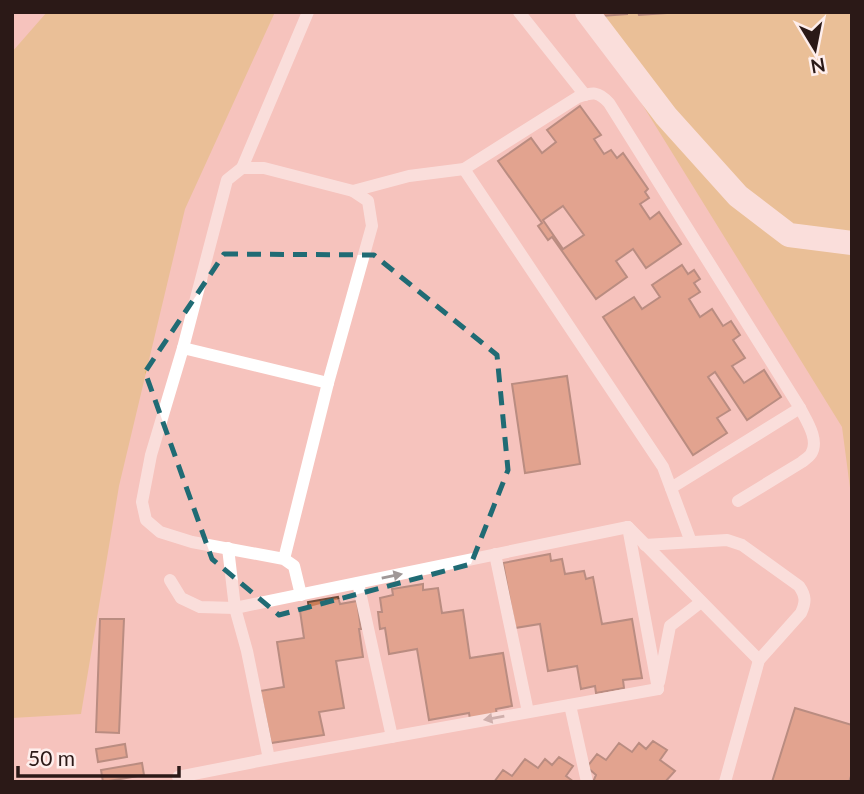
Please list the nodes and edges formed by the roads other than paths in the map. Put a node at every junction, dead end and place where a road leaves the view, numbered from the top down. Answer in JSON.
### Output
{"nodes":[{"id":1,"x":308,"y":12,"type":"edge"},
{"id":2,"x":519,"y":12,"type":"edge"},
{"id":3,"x":587,"y":12,"type":"edge"},
{"id":4,"x":585,"y":95,"type":"junction"},
{"id":5,"x":242,"y":168,"type":"junction"},
{"id":6,"x":464,"y":169,"type":"junction"},
{"id":7,"x":353,"y":191,"type":"junction"},
{"id":8,"x":852,"y":243,"type":"edge"},
{"id":9,"x":183,"y":348,"type":"junction"},
{"id":10,"x":328,"y":383,"type":"junction"},
{"id":11,"x":800,"y":408,"type":"junction"},
{"id":12,"x":671,"y":488,"type":"junction"},
{"id":13,"x":738,"y":501,"type":"dead end"},
{"id":14,"x":628,"y":527,"type":"junction"},
{"id":15,"x":691,"y":542,"type":"junction"},
{"id":16,"x":645,"y":545,"type":"junction"},
{"id":17,"x":228,"y":548,"type":"junction"},
{"id":18,"x":495,"y":554,"type":"junction"},
{"id":19,"x":284,"y":559,"type":"junction"},
{"id":20,"x":170,"y":580,"type":"dead end"},
{"id":21,"x":358,"y":583,"type":"junction"},
{"id":22,"x":301,"y":595,"type":"junction"},
{"id":23,"x":701,"y":602,"type":"junction"},
{"id":24,"x":235,"y":608,"type":"junction"},
{"id":25,"x":759,"y":660,"type":"junction"},
{"id":26,"x":657,"y":690,"type":"junction"},
{"id":27,"x":570,"y":705,"type":"junction"},
{"id":28,"x":528,"y":712,"type":"junction"},
{"id":29,"x":391,"y":737,"type":"junction"},
{"id":30,"x":269,"y":759,"type":"junction"},
{"id":31,"x":178,"y":777,"type":"dead end"},
{"id":32,"x":587,"y":782,"type":"edge"},
{"id":33,"x":725,"y":782,"type":"edge"}],
"edges":[{"from":1,"to":5,"type":"lane"},
{"from":2,"to":4,"type":"lane"},
{"from":3,"to":8,"type":"street"},
{"from":4,"to":6,"type":"lane"},
{"from":4,"to":11,"type":"lane"},
{"from":5,"to":7,"type":"lane"},
{"from":5,"to":9,"type":"lane"},
{"from":6,"to":7,"type":"lane"},
{"from":6,"to":12,"type":"lane"},
{"from":7,"to":10,"type":"lane"},
{"from":9,"to":10,"type":"lane"},
{"from":9,"to":17,"type":"lane"},
{"from":10,"to":19,"type":"lane"},
{"from":11,"to":12,"type":"lane"},
{"from":11,"to":13,"type":"lane"},
{"from":12,"to":15,"type":"lane"},
{"from":14,"to":16,"type":"lane"},
{"from":14,"to":18,"type":"lane"},
{"from":14,"to":26,"type":"lane"},
{"from":15,"to":16,"type":"lane"},
{"from":15,"to":25,"type":"lane"},
{"from":16,"to":23,"type":"lane"},
{"from":17,"to":19,"type":"lane"},
{"from":17,"to":24,"type":"lane"},
{"from":21,"to":18,"type":"lane","one_way":true},
{"from":18,"to":28,"type":"lane"},
{"from":19,"to":22,"type":"lane"},
{"from":20,"to":24,"type":"lane"},
{"from":21,"to":22,"type":"lane"},
{"from":21,"to":29,"type":"lane"},
{"from":22,"to":24,"type":"lane"},
{"from":23,"to":25,"type":"lane"},
{"from":23,"to":26,"type":"lane"},
{"from":24,"to":30,"type":"lane"},
{"from":25,"to":33,"type":"lane"},
{"from":26,"to":27,"type":"lane"},
{"from":27,"to":28,"type":"lane"},
{"from":27,"to":32,"type":"lane"},
{"from":28,"to":29,"type":"lane","one_way":true},
{"from":29,"to":30,"type":"lane"},
{"from":30,"to":31,"type":"lane"}]}
